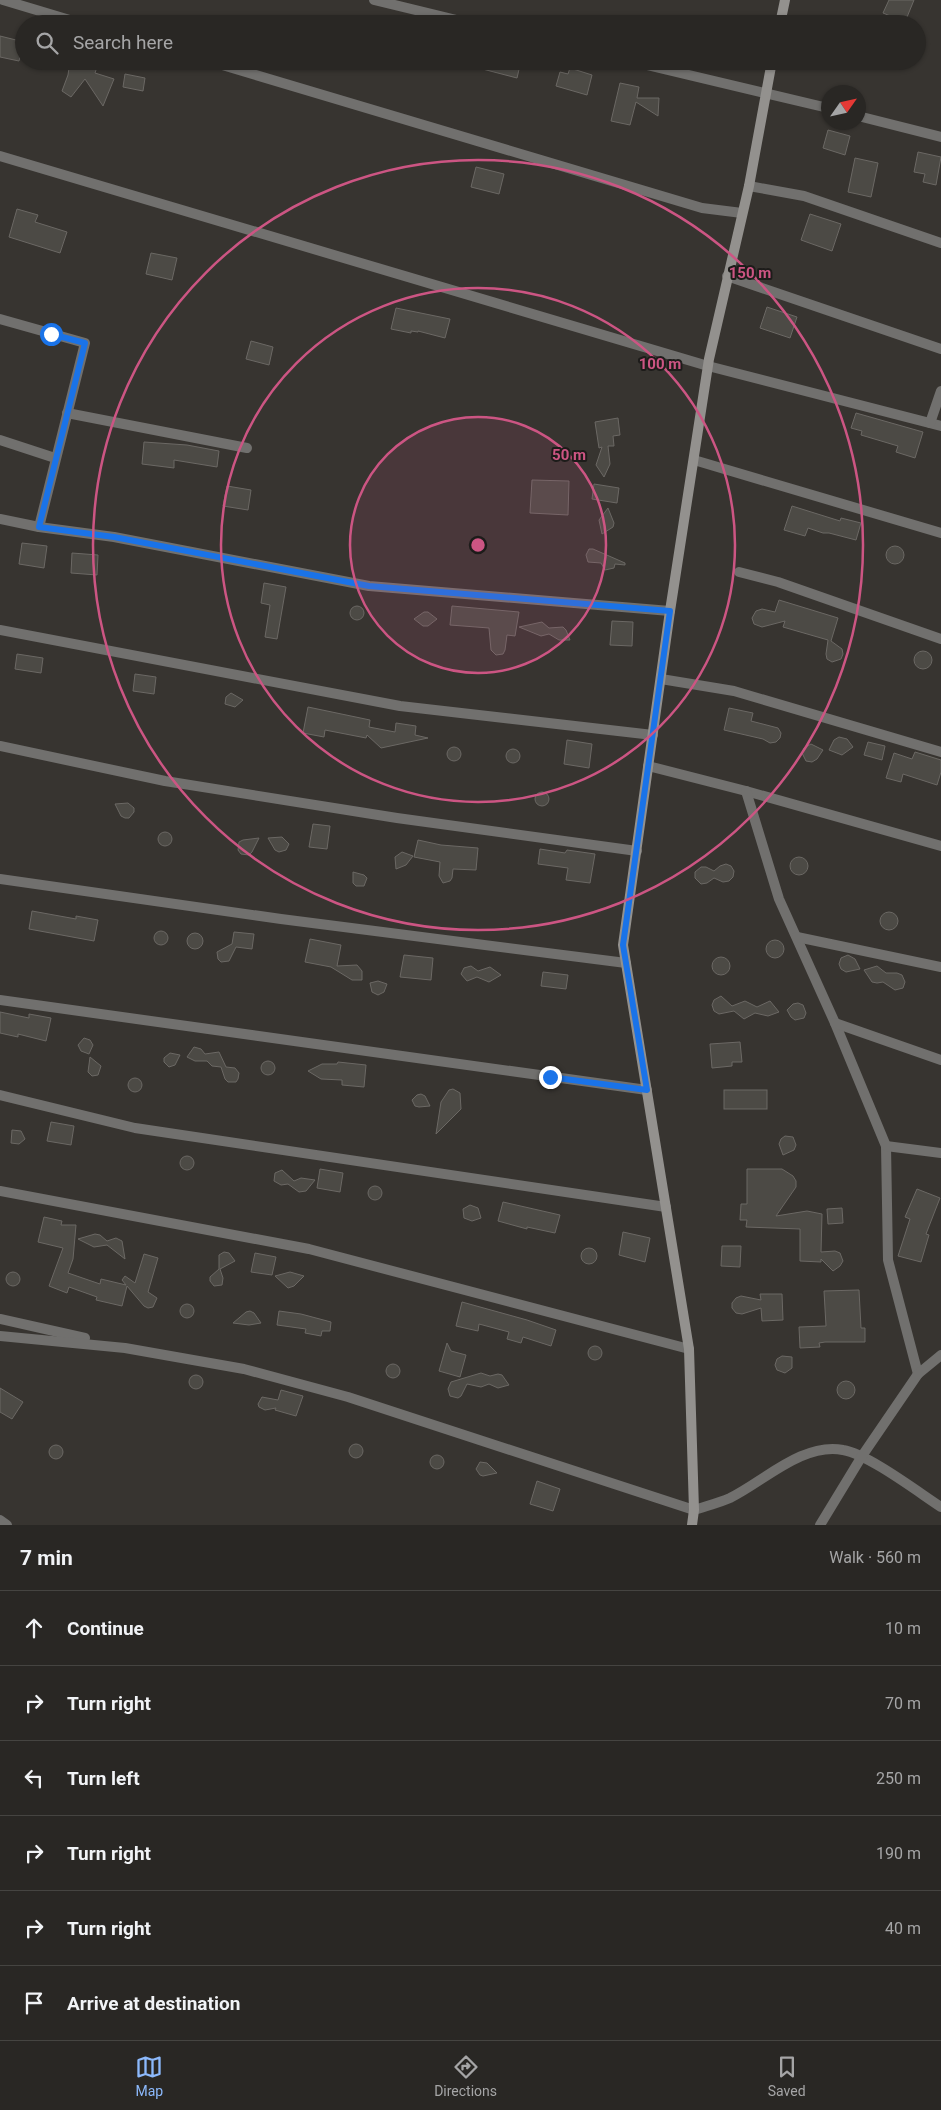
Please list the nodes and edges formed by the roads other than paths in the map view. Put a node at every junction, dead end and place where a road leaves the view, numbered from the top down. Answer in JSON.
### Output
{"nodes":[{"id":1,"x":3,"y":0,"type":"edge"},
{"id":2,"x":374,"y":0,"type":"edge"},
{"id":3,"x":785,"y":0,"type":"edge"},
{"id":4,"x":53,"y":15,"type":"edge"},
{"id":5,"x":436,"y":15,"type":"edge"},
{"id":6,"x":782,"y":15,"type":"edge"},
{"id":7,"x":239,"y":70,"type":"edge"},
{"id":8,"x":669,"y":70,"type":"edge"},
{"id":9,"x":770,"y":70,"type":"edge"},
{"id":10,"x":765,"y":92,"type":"junction"},
{"id":11,"x":821,"y":106,"type":"edge"},
{"id":12,"x":866,"y":118,"type":"edge"},
{"id":13,"x":941,"y":137,"type":"edge"},
{"id":14,"x":0,"y":156,"type":"edge"},
{"id":15,"x":749,"y":186,"type":"junction"},
{"id":16,"x":742,"y":213,"type":"junction"},
{"id":17,"x":941,"y":243,"type":"edge"},
{"id":18,"x":727,"y":276,"type":"junction"},
{"id":19,"x":0,"y":319,"type":"edge"},
{"id":20,"x":941,"y":349,"type":"edge"},
{"id":21,"x":708,"y":366,"type":"junction"},
{"id":22,"x":941,"y":391,"type":"edge"},
{"id":23,"x":67,"y":412,"type":"junction"},
{"id":24,"x":930,"y":423,"type":"junction"},
{"id":25,"x":941,"y":426,"type":"edge"},
{"id":26,"x":0,"y":440,"type":"edge"},
{"id":27,"x":247,"y":448,"type":"dead end"},
{"id":28,"x":55,"y":458,"type":"junction"},
{"id":29,"x":694,"y":460,"type":"junction"},
{"id":30,"x":0,"y":519,"type":"edge"},
{"id":31,"x":39,"y":527,"type":"junction"},
{"id":32,"x":941,"y":533,"type":"edge"},
{"id":33,"x":739,"y":572,"type":"dead end"},
{"id":34,"x":670,"y":611,"type":"junction"},
{"id":35,"x":0,"y":630,"type":"edge"},
{"id":36,"x":941,"y":639,"type":"edge"},
{"id":37,"x":661,"y":679,"type":"junction"},
{"id":38,"x":653,"y":735,"type":"junction"},
{"id":39,"x":0,"y":746,"type":"edge"},
{"id":40,"x":941,"y":752,"type":"edge"},
{"id":41,"x":648,"y":766,"type":"junction"},
{"id":42,"x":746,"y":791,"type":"junction"},
{"id":43,"x":941,"y":846,"type":"edge"},
{"id":44,"x":637,"y":851,"type":"junction"},
{"id":45,"x":0,"y":879,"type":"edge"},
{"id":46,"x":797,"y":937,"type":"junction"},
{"id":47,"x":626,"y":963,"type":"junction"},
{"id":48,"x":941,"y":967,"type":"edge"},
{"id":49,"x":0,"y":1000,"type":"edge"},
{"id":50,"x":835,"y":1023,"type":"junction"},
{"id":51,"x":941,"y":1060,"type":"edge"},
{"id":52,"x":647,"y":1090,"type":"junction"},
{"id":53,"x":0,"y":1095,"type":"edge"},
{"id":54,"x":886,"y":1146,"type":"junction"},
{"id":55,"x":941,"y":1153,"type":"edge"},
{"id":56,"x":0,"y":1191,"type":"edge"},
{"id":57,"x":666,"y":1207,"type":"junction"},
{"id":58,"x":0,"y":1319,"type":"edge"},
{"id":59,"x":0,"y":1336,"type":"edge"},
{"id":60,"x":125,"y":1348,"type":"junction"},
{"id":61,"x":689,"y":1349,"type":"junction"},
{"id":62,"x":941,"y":1355,"type":"edge"},
{"id":63,"x":918,"y":1374,"type":"junction"},
{"id":64,"x":862,"y":1456,"type":"junction"},
{"id":65,"x":941,"y":1507,"type":"edge"},
{"id":66,"x":694,"y":1510,"type":"junction"},
{"id":67,"x":0,"y":1520,"type":"edge"},
{"id":68,"x":7,"y":1525,"type":"edge"},
{"id":69,"x":692,"y":1525,"type":"edge"},
{"id":70,"x":820,"y":1525,"type":"edge"}],
"edges":[{"from":1,"to":4,"type":"street"},
{"from":2,"to":5,"type":"street"},
{"from":3,"to":6,"type":"street"},
{"from":7,"to":16,"type":"street"},
{"from":8,"to":10,"type":"street"},
{"from":9,"to":10,"type":"street"},
{"from":10,"to":11,"type":"street"},
{"from":10,"to":15,"type":"street"},
{"from":12,"to":13,"type":"street"},
{"from":14,"to":21,"type":"street"},
{"from":15,"to":16,"type":"street"},
{"from":15,"to":17,"type":"street"},
{"from":16,"to":18,"type":"street"},
{"from":18,"to":20,"type":"street"},
{"from":18,"to":21,"type":"street"},
{"from":19,"to":23,"type":"street"},
{"from":21,"to":24,"type":"street"},
{"from":21,"to":29,"type":"street"},
{"from":22,"to":24,"type":"street"},
{"from":23,"to":27,"type":"street"},
{"from":23,"to":28,"type":"street"},
{"from":24,"to":25,"type":"street"},
{"from":26,"to":28,"type":"street"},
{"from":28,"to":31,"type":"street"},
{"from":29,"to":32,"type":"street"},
{"from":29,"to":34,"type":"street"},
{"from":30,"to":31,"type":"street"},
{"from":31,"to":34,"type":"street"},
{"from":33,"to":36,"type":"street"},
{"from":34,"to":37,"type":"street"},
{"from":35,"to":38,"type":"street"},
{"from":37,"to":38,"type":"street"},
{"from":37,"to":40,"type":"street"},
{"from":38,"to":41,"type":"street"},
{"from":39,"to":44,"type":"street"},
{"from":41,"to":42,"type":"street"},
{"from":41,"to":44,"type":"street"},
{"from":42,"to":43,"type":"street"},
{"from":42,"to":46,"type":"street"},
{"from":44,"to":47,"type":"street"},
{"from":45,"to":47,"type":"street"},
{"from":46,"to":48,"type":"street"},
{"from":46,"to":50,"type":"street"},
{"from":47,"to":52,"type":"street"},
{"from":49,"to":52,"type":"street"},
{"from":50,"to":51,"type":"street"},
{"from":50,"to":54,"type":"street"},
{"from":52,"to":57,"type":"street"},
{"from":53,"to":57,"type":"street"},
{"from":54,"to":55,"type":"street"},
{"from":54,"to":63,"type":"street"},
{"from":56,"to":61,"type":"street"},
{"from":57,"to":61,"type":"street"},
{"from":58,"to":60,"type":"street"},
{"from":59,"to":60,"type":"street"},
{"from":60,"to":66,"type":"street"},
{"from":61,"to":66,"type":"street"},
{"from":62,"to":63,"type":"street"},
{"from":63,"to":64,"type":"street"},
{"from":64,"to":65,"type":"street"},
{"from":64,"to":66,"type":"street"},
{"from":64,"to":70,"type":"street"},
{"from":66,"to":69,"type":"street"},
{"from":67,"to":68,"type":"street"}]}
